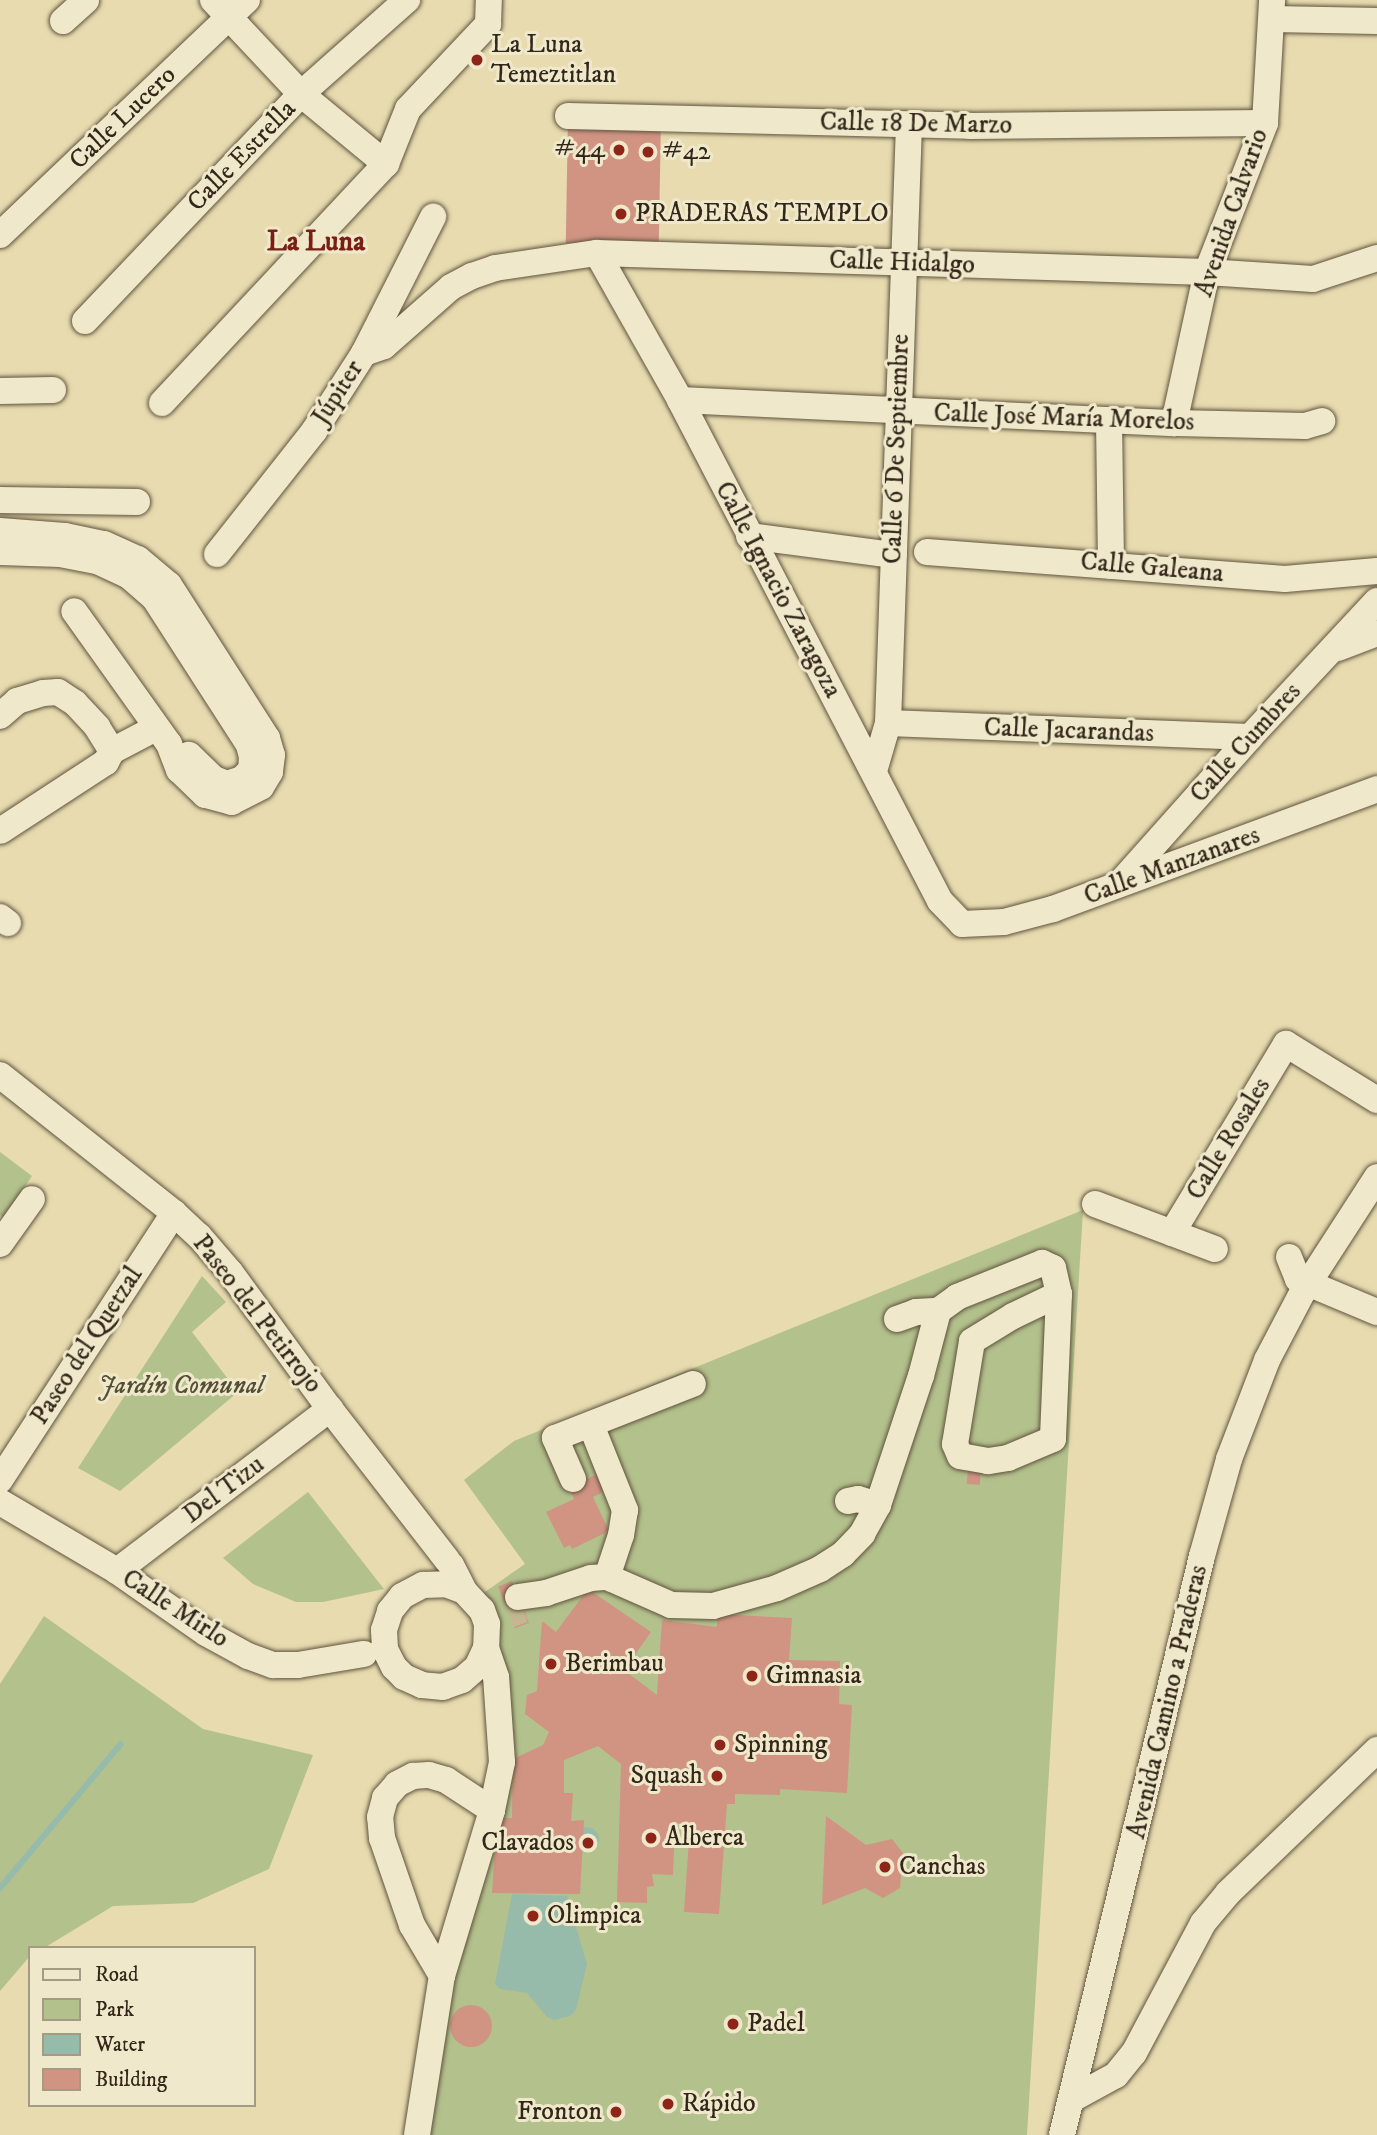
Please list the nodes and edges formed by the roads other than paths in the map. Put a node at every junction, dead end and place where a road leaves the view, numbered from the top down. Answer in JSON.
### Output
{"nodes":[{"id":1,"x":86,"y":0,"type":"edge"},
{"id":2,"x":247,"y":0,"type":"edge"},
{"id":3,"x":407,"y":0,"type":"edge"},
{"id":4,"x":489,"y":0,"type":"edge"},
{"id":5,"x":220,"y":9,"type":"edge"},
{"id":6,"x":1272,"y":9,"type":"edge"},
{"id":7,"x":63,"y":21,"type":"dead end"},
{"id":8,"x":1377,"y":21,"type":"edge"},
{"id":9,"x":301,"y":94,"type":"junction"},
{"id":10,"x":568,"y":116,"type":"dead end"},
{"id":11,"x":1265,"y":123,"type":"junction"},
{"id":12,"x":909,"y":125,"type":"junction"},
{"id":13,"x":386,"y":164,"type":"junction"},
{"id":14,"x":433,"y":217,"type":"dead end"},
{"id":15,"x":0,"y":235,"type":"edge"},
{"id":16,"x":597,"y":253,"type":"junction"},
{"id":17,"x":1377,"y":258,"type":"edge"},
{"id":18,"x":904,"y":263,"type":"junction"},
{"id":19,"x":1207,"y":272,"type":"junction"},
{"id":20,"x":85,"y":321,"type":"dead end"},
{"id":21,"x":363,"y":353,"type":"junction"},
{"id":22,"x":53,"y":390,"type":"dead end"},
{"id":23,"x":0,"y":391,"type":"edge"},
{"id":24,"x":680,"y":400,"type":"junction"},
{"id":25,"x":162,"y":403,"type":"dead end"},
{"id":26,"x":898,"y":411,"type":"junction"},
{"id":27,"x":1109,"y":420,"type":"junction"},
{"id":28,"x":1322,"y":421,"type":"dead end"},
{"id":29,"x":1174,"y":423,"type":"junction"},
{"id":30,"x":0,"y":500,"type":"edge"},
{"id":31,"x":137,"y":502,"type":"dead end"},
{"id":32,"x":0,"y":531,"type":"edge"},
{"id":33,"x":749,"y":536,"type":"junction"},
{"id":34,"x":0,"y":552,"type":"edge"},
{"id":35,"x":927,"y":552,"type":"dead end"},
{"id":36,"x":217,"y":554,"type":"dead end"},
{"id":37,"x":894,"y":555,"type":"junction"},
{"id":38,"x":1111,"y":566,"type":"junction"},
{"id":39,"x":1377,"y":571,"type":"edge"},
{"id":40,"x":1377,"y":601,"type":"edge"},
{"id":41,"x":74,"y":611,"type":"dead end"},
{"id":42,"x":1377,"y":633,"type":"edge"},
{"id":43,"x":1329,"y":652,"type":"junction"},
{"id":44,"x":137,"y":703,"type":"junction"},
{"id":45,"x":0,"y":716,"type":"edge"},
{"id":46,"x":888,"y":723,"type":"junction"},
{"id":47,"x":97,"y":727,"type":"junction"},
{"id":48,"x":162,"y":736,"type":"junction"},
{"id":49,"x":1250,"y":737,"type":"junction"},
{"id":50,"x":109,"y":756,"type":"junction"},
{"id":51,"x":874,"y":771,"type":"junction"},
{"id":52,"x":1377,"y":789,"type":"edge"},
{"id":53,"x":0,"y":831,"type":"edge"},
{"id":54,"x":1118,"y":886,"type":"junction"},
{"id":55,"x":962,"y":924,"type":"joint"},
{"id":56,"x":0,"y":1076,"type":"edge"},
{"id":57,"x":1377,"y":1100,"type":"edge"},
{"id":58,"x":1377,"y":1177,"type":"edge"},
{"id":59,"x":32,"y":1199,"type":"dead end"},
{"id":60,"x":1096,"y":1204,"type":"dead end"},
{"id":61,"x":174,"y":1213,"type":"junction"},
{"id":62,"x":1172,"y":1233,"type":"junction"},
{"id":63,"x":0,"y":1244,"type":"edge"},
{"id":64,"x":1215,"y":1249,"type":"dead end"},
{"id":65,"x":1289,"y":1257,"type":"dead end"},
{"id":66,"x":1310,"y":1282,"type":"junction"},
{"id":67,"x":1059,"y":1294,"type":"junction"},
{"id":68,"x":938,"y":1311,"type":"junction"},
{"id":69,"x":1377,"y":1312,"type":"edge"},
{"id":70,"x":897,"y":1320,"type":"dead end"},
{"id":71,"x":693,"y":1384,"type":"dead end"},
{"id":72,"x":330,"y":1409,"type":"junction"},
{"id":73,"x":591,"y":1425,"type":"junction"},
{"id":74,"x":573,"y":1479,"type":"dead end"},
{"id":75,"x":0,"y":1480,"type":"edge"},
{"id":76,"x":848,"y":1501,"type":"dead end"},
{"id":77,"x":0,"y":1502,"type":"edge"},
{"id":78,"x":878,"y":1505,"type":"junction"},
{"id":79,"x":117,"y":1571,"type":"junction"},
{"id":80,"x":607,"y":1577,"type":"junction"},
{"id":81,"x":497,"y":1612,"type":"junction"},
{"id":82,"x":373,"y":1652,"type":"junction"},
{"id":83,"x":1377,"y":1750,"type":"edge"},
{"id":84,"x":492,"y":1810,"type":"junction"},
{"id":85,"x":442,"y":1976,"type":"junction"},
{"id":86,"x":1072,"y":2099,"type":"junction"},
{"id":87,"x":417,"y":2135,"type":"edge"},
{"id":88,"x":1062,"y":2135,"type":"edge"}],
"edges":[{"from":1,"to":7,"type":"street"},
{"from":2,"to":5,"type":"street","name":"Calle Lucero"},
{"from":3,"to":9,"type":"street","name":"Calle Estrella"},
{"from":4,"to":13,"type":"street"},
{"from":5,"to":9,"type":"street"},
{"from":5,"to":15,"type":"street","name":"Calle Lucero"},
{"from":6,"to":8,"type":"street"},
{"from":6,"to":11,"type":"street","name":"Avenida Calvario"},
{"from":9,"to":13,"type":"street"},
{"from":9,"to":20,"type":"street","name":"Calle Estrella"},
{"from":10,"to":12,"type":"street","name":"Calle 18 De Marzo"},
{"from":11,"to":12,"type":"street","name":"Calle 18 De Marzo"},
{"from":11,"to":19,"type":"street","name":"Avenida Calvario"},
{"from":12,"to":18,"type":"street","name":"Calle 6 De Septiembre"},
{"from":13,"to":25,"type":"street"},
{"from":14,"to":21,"type":"street","name":"Júpiter"},
{"from":16,"to":18,"type":"street","name":"Calle Hidalgo"},
{"from":16,"to":21,"type":"street","name":"Calle Hidalgo"},
{"from":16,"to":24,"type":"street","name":"Calle Ignacio Zaragoza"},
{"from":17,"to":19,"type":"street","name":"Calle Hidalgo"},
{"from":18,"to":19,"type":"street","name":"Calle Hidalgo"},
{"from":18,"to":26,"type":"street","name":"Calle 6 De Septiembre"},
{"from":19,"to":29,"type":"street","name":"Avenida Calvario"},
{"from":21,"to":36,"type":"street","name":"Júpiter"},
{"from":22,"to":23,"type":"street"},
{"from":24,"to":26,"type":"street","name":"Calle José María Morelos"},
{"from":24,"to":33,"type":"street","name":"Calle Ignacio Zaragoza"},
{"from":26,"to":27,"type":"street","name":"Calle José María Morelos"},
{"from":26,"to":37,"type":"street","name":"Calle 6 De Septiembre"},
{"from":27,"to":29,"type":"street","name":"Calle José María Morelos"},
{"from":27,"to":38,"type":"street"},
{"from":28,"to":29,"type":"street","name":"Calle José María Morelos"},
{"from":30,"to":31,"type":"street"},
{"from":32,"to":48,"type":"street"},
{"from":33,"to":37,"type":"street"},
{"from":33,"to":51,"type":"street","name":"Calle Ignacio Zaragoza"},
{"from":34,"to":48,"type":"street"},
{"from":35,"to":38,"type":"street","name":"Calle Galeana"},
{"from":37,"to":46,"type":"street","name":"Calle 6 De Septiembre"},
{"from":38,"to":39,"type":"street","name":"Calle Galeana"},
{"from":40,"to":43,"type":"street","name":"Calle Cumbres"},
{"from":41,"to":44,"type":"street"},
{"from":42,"to":43,"type":"street"},
{"from":43,"to":49,"type":"street","name":"Calle Cumbres"},
{"from":44,"to":47,"type":"street"},
{"from":44,"to":48,"type":"street"},
{"from":45,"to":47,"type":"street"},
{"from":46,"to":49,"type":"street","name":"Calle Jacarandas"},
{"from":46,"to":51,"type":"street","name":"Calle 6 De Septiembre"},
{"from":47,"to":50,"type":"street"},
{"from":48,"to":50,"type":"street"},
{"from":49,"to":54,"type":"street","name":"Calle Cumbres"},
{"from":50,"to":53,"type":"street"},
{"from":51,"to":55,"type":"street","name":"Calle Ignacio Zaragoza"},
{"from":52,"to":54,"type":"street","name":"Calle Manzanares"},
{"from":54,"to":55,"type":"street","name":"Calle Manzanares"},
{"from":56,"to":61,"type":"street","name":"Paseo del Petirrojo"},
{"from":57,"to":62,"type":"street","name":"Calle Rosales"},
{"from":58,"to":66,"type":"street","name":"Avenida Camino a Praderas"},
{"from":59,"to":63,"type":"street"},
{"from":60,"to":62,"type":"street"},
{"from":61,"to":72,"type":"street","name":"Paseo del Petirrojo"},
{"from":61,"to":75,"type":"street","name":"Paseo del Quetzal"},
{"from":62,"to":64,"type":"street"},
{"from":65,"to":66,"type":"street"},
{"from":66,"to":69,"type":"street"},
{"from":66,"to":86,"type":"street","name":"Avenida Camino a Praderas"},
{"from":67,"to":67,"type":"street"},
{"from":67,"to":68,"type":"street"},
{"from":68,"to":70,"type":"street"},
{"from":68,"to":78,"type":"street"},
{"from":71,"to":73,"type":"street"},
{"from":72,"to":79,"type":"street","name":"Del Tizu"},
{"from":72,"to":81,"type":"street","name":"Paseo del Petirrojo"},
{"from":73,"to":74,"type":"street"},
{"from":73,"to":80,"type":"street"},
{"from":76,"to":78,"type":"street"},
{"from":77,"to":79,"type":"street","name":"Calle Mirlo"},
{"from":78,"to":80,"type":"street"},
{"from":79,"to":82,"type":"street","name":"Calle Mirlo"},
{"from":80,"to":81,"type":"street"},
{"from":81,"to":82,"type":"street"},
{"from":81,"to":82,"type":"street"},
{"from":81,"to":84,"type":"street","name":"Paseo del Petirrojo"},
{"from":83,"to":86,"type":"street"},
{"from":84,"to":85,"type":"street","name":"Paseo del Petirrojo"},
{"from":84,"to":85,"type":"street"},
{"from":85,"to":87,"type":"street","name":"Paseo del Petirrojo"},
{"from":86,"to":88,"type":"street","name":"Avenida Camino a Praderas"}]}
